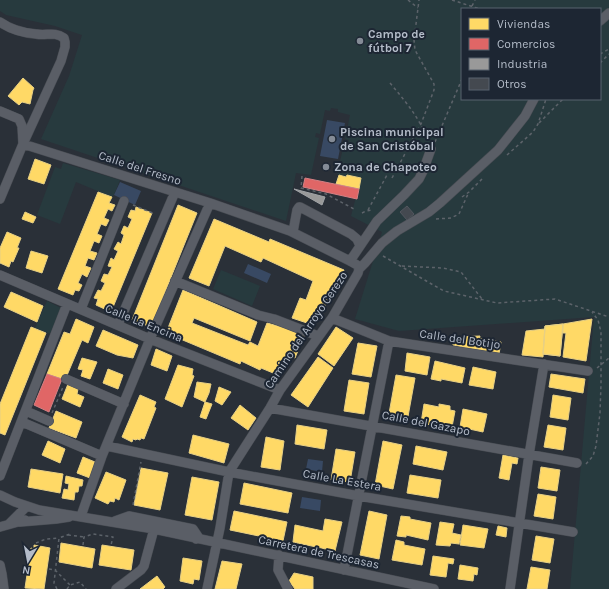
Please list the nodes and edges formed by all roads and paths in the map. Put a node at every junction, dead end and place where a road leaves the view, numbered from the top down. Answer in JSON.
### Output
{"nodes":[{"id":1,"x":408,"y":0,"type":"edge"},
{"id":2,"x":419,"y":0,"type":"edge"},
{"id":3,"x":452,"y":0,"type":"edge"},
{"id":4,"x":475,"y":0,"type":"edge"},
{"id":5,"x":472,"y":6,"type":"junction"},
{"id":6,"x":418,"y":8,"type":"junction"},
{"id":7,"x":477,"y":8,"type":"edge"},
{"id":8,"x":609,"y":13,"type":"edge"},
{"id":9,"x":601,"y":19,"type":"edge"},
{"id":10,"x":0,"y":22,"type":"edge"},
{"id":11,"x":609,"y":54,"type":"edge"},
{"id":12,"x":601,"y":62,"type":"edge"},
{"id":13,"x":461,"y":81,"type":"edge"},
{"id":14,"x":390,"y":83,"type":"dead end"},
{"id":15,"x":533,"y":100,"type":"edge"},
{"id":16,"x":562,"y":100,"type":"edge"},
{"id":17,"x":0,"y":111,"type":"edge"},
{"id":18,"x":421,"y":124,"type":"junction"},
{"id":19,"x":538,"y":124,"type":"dead end"},
{"id":20,"x":23,"y":144,"type":"junction"},
{"id":21,"x":432,"y":149,"type":"junction"},
{"id":22,"x":387,"y":175,"type":"dead end"},
{"id":23,"x":302,"y":176,"type":"dead end"},
{"id":24,"x":392,"y":178,"type":"dead end"},
{"id":25,"x":175,"y":192,"type":"junction"},
{"id":26,"x":469,"y":192,"type":"dead end"},
{"id":27,"x":0,"y":198,"type":"edge"},
{"id":28,"x":124,"y":201,"type":"dead end"},
{"id":29,"x":210,"y":203,"type":"junction"},
{"id":30,"x":138,"y":207,"type":"dead end"},
{"id":31,"x":354,"y":209,"type":"dead end"},
{"id":32,"x":368,"y":210,"type":"junction"},
{"id":33,"x":373,"y":210,"type":"dead end"},
{"id":34,"x":362,"y":213,"type":"dead end"},
{"id":35,"x":164,"y":218,"type":"junction"},
{"id":36,"x":416,"y":220,"type":"junction"},
{"id":37,"x":293,"y":232,"type":"junction"},
{"id":38,"x":360,"y":246,"type":"junction"},
{"id":39,"x":375,"y":251,"type":"junction"},
{"id":40,"x":350,"y":261,"type":"junction"},
{"id":41,"x":400,"y":266,"type":"junction"},
{"id":42,"x":359,"y":269,"type":"junction"},
{"id":43,"x":0,"y":275,"type":"edge"},
{"id":44,"x":176,"y":281,"type":"junction"},
{"id":45,"x":482,"y":299,"type":"junction"},
{"id":46,"x":67,"y":304,"type":"junction"},
{"id":47,"x":81,"y":309,"type":"junction"},
{"id":48,"x":591,"y":311,"type":"junction"},
{"id":49,"x":609,"y":317,"type":"edge"},
{"id":50,"x":332,"y":318,"type":"junction"},
{"id":51,"x":118,"y":325,"type":"junction"},
{"id":52,"x":318,"y":336,"type":"junction"},
{"id":53,"x":150,"y":338,"type":"junction"},
{"id":54,"x":389,"y":341,"type":"junction"},
{"id":55,"x":609,"y":358,"type":"edge"},
{"id":56,"x":544,"y":364,"type":"junction"},
{"id":57,"x":601,"y":365,"type":"junction"},
{"id":58,"x":588,"y":371,"type":"joint"},
{"id":59,"x":66,"y":378,"type":"joint"},
{"id":60,"x":280,"y":390,"type":"junction"},
{"id":61,"x":124,"y":404,"type":"junction"},
{"id":62,"x":270,"y":408,"type":"junction"},
{"id":63,"x":26,"y":411,"type":"junction"},
{"id":64,"x":53,"y":411,"type":"dead end"},
{"id":65,"x":49,"y":421,"type":"dead end"},
{"id":66,"x":22,"y":422,"type":"junction"},
{"id":67,"x":373,"y":426,"type":"junction"},
{"id":68,"x":107,"y":446,"type":"junction"},
{"id":69,"x":142,"y":453,"type":"junction"},
{"id":70,"x":529,"y":455,"type":"junction"},
{"id":71,"x":102,"y":456,"type":"junction"},
{"id":72,"x":578,"y":463,"type":"joint"},
{"id":73,"x":229,"y":472,"type":"junction"},
{"id":74,"x":0,"y":476,"type":"edge"},
{"id":75,"x":359,"y":496,"type":"junction"},
{"id":76,"x":4,"y":497,"type":"edge"},
{"id":77,"x":133,"y":505,"type":"dead end"},
{"id":78,"x":27,"y":506,"type":"junction"},
{"id":79,"x":39,"y":510,"type":"junction"},
{"id":80,"x":78,"y":516,"type":"junction"},
{"id":81,"x":114,"y":522,"type":"junction"},
{"id":82,"x":10,"y":523,"type":"edge"},
{"id":83,"x":519,"y":523,"type":"junction"},
{"id":84,"x":153,"y":531,"type":"junction"},
{"id":85,"x":70,"y":532,"type":"dead end"},
{"id":86,"x":573,"y":532,"type":"dead end"},
{"id":87,"x":66,"y":535,"type":"junction"},
{"id":88,"x":84,"y":537,"type":"junction"},
{"id":89,"x":59,"y":538,"type":"junction"},
{"id":90,"x":199,"y":538,"type":"junction"},
{"id":91,"x":217,"y":542,"type":"junction"},
{"id":92,"x":36,"y":543,"type":"dead end"},
{"id":93,"x":83,"y":545,"type":"dead end"},
{"id":94,"x":111,"y":545,"type":"dead end"},
{"id":95,"x":279,"y":555,"type":"junction"},
{"id":96,"x":49,"y":569,"type":"dead end"},
{"id":97,"x":1,"y":570,"type":"edge"},
{"id":98,"x":55,"y":570,"type":"junction"},
{"id":99,"x":344,"y":570,"type":"junction"},
{"id":100,"x":70,"y":585,"type":"junction"},
{"id":101,"x":4,"y":589,"type":"edge"},
{"id":102,"x":10,"y":589,"type":"edge"},
{"id":103,"x":57,"y":589,"type":"edge"},
{"id":104,"x":67,"y":589,"type":"edge"},
{"id":105,"x":86,"y":589,"type":"edge"},
{"id":106,"x":116,"y":589,"type":"edge"},
{"id":107,"x":207,"y":589,"type":"edge"},
{"id":108,"x":288,"y":589,"type":"edge"},
{"id":109,"x":434,"y":589,"type":"edge"},
{"id":110,"x":510,"y":589,"type":"edge"}],
"edges":[{"from":1,"to":6,"type":"path"},
{"from":2,"to":6,"type":"path"},
{"from":3,"to":5,"type":"path"},
{"from":4,"to":5,"type":"path"},
{"from":5,"to":7,"type":"path"},
{"from":6,"to":18,"type":"path"},
{"from":8,"to":9,"type":"street"},
{"from":10,"to":20,"type":"street"},
{"from":11,"to":12,"type":"path"},
{"from":13,"to":21,"type":"path"},
{"from":14,"to":18,"type":"path"},
{"from":15,"to":36,"type":"street","name":"Camino del Arroyo Cerezo"},
{"from":16,"to":19,"type":"path"},
{"from":17,"to":20,"type":"street"},
{"from":18,"to":21,"type":"path"},
{"from":18,"to":24,"type":"path"},
{"from":20,"to":25,"type":"street","name":"Calle del Fresno"},
{"from":20,"to":27,"type":"street"},
{"from":21,"to":38,"type":"street"},
{"from":22,"to":32,"type":"path"},
{"from":23,"to":31,"type":"path"},
{"from":25,"to":29,"type":"street","name":"Calle del Fresno"},
{"from":25,"to":35,"type":"street"},
{"from":26,"to":36,"type":"path"},
{"from":28,"to":47,"type":"street"},
{"from":29,"to":37,"type":"street","name":"Calle del Fresno"},
{"from":29,"to":44,"type":"street"},
{"from":30,"to":35,"type":"path"},
{"from":32,"to":33,"type":"path"},
{"from":32,"to":34,"type":"path"},
{"from":35,"to":51,"type":"street"},
{"from":36,"to":39,"type":"street","name":"Camino del Arroyo Cerezo"},
{"from":37,"to":38,"type":"street"},
{"from":37,"to":40,"type":"street","name":"Calle del Fresno"},
{"from":38,"to":40,"type":"street"},
{"from":39,"to":41,"type":"path"},
{"from":39,"to":42,"type":"street","name":"Camino del Arroyo Cerezo"},
{"from":40,"to":42,"type":"street","name":"Calle del Fresno"},
{"from":41,"to":45,"type":"path"},
{"from":41,"to":45,"type":"path"},
{"from":42,"to":50,"type":"street","name":"Camino del Arroyo Cerezo"},
{"from":43,"to":46,"type":"street","name":"Calle La Encina"},
{"from":44,"to":52,"type":"street"},
{"from":44,"to":53,"type":"street"},
{"from":45,"to":48,"type":"path"},
{"from":46,"to":47,"type":"street","name":"Calle La Encina"},
{"from":46,"to":63,"type":"street"},
{"from":47,"to":51,"type":"street","name":"Calle La Encina"},
{"from":48,"to":49,"type":"path"},
{"from":48,"to":57,"type":"path"},
{"from":50,"to":52,"type":"street","name":"Camino del Arroyo Cerezo"},
{"from":50,"to":54,"type":"street","name":"Calle del Botijo"},
{"from":51,"to":53,"type":"street","name":"Calle La Encina"},
{"from":52,"to":60,"type":"street","name":"Camino del Arroyo Cerezo"},
{"from":53,"to":60,"type":"street","name":"Calle La Encina"},
{"from":53,"to":61,"type":"street"},
{"from":54,"to":56,"type":"street","name":"Calle del Botijo"},
{"from":54,"to":67,"type":"street"},
{"from":55,"to":57,"type":"path"},
{"from":56,"to":58,"type":"street","name":"Calle del Botijo"},
{"from":56,"to":70,"type":"street"},
{"from":57,"to":58,"type":"path"},
{"from":57,"to":72,"type":"path"},
{"from":59,"to":61,"type":"street"},
{"from":59,"to":64,"type":"path"},
{"from":60,"to":62,"type":"street","name":"Camino del Arroyo Cerezo"},
{"from":61,"to":68,"type":"street"},
{"from":62,"to":67,"type":"street","name":"Calle del Gazapo"},
{"from":62,"to":73,"type":"street","name":"Camino del Arroyo Cerezo"},
{"from":63,"to":65,"type":"street"},
{"from":63,"to":66,"type":"street"},
{"from":66,"to":71,"type":"street"},
{"from":66,"to":74,"type":"street"},
{"from":67,"to":70,"type":"street","name":"Calle del Gazapo"},
{"from":67,"to":75,"type":"street"},
{"from":68,"to":69,"type":"street","name":"Calle La Estera"},
{"from":68,"to":71,"type":"street"},
{"from":69,"to":73,"type":"street","name":"Calle La Estera"},
{"from":69,"to":77,"type":"path"},
{"from":70,"to":72,"type":"street","name":"Calle del Gazapo"},
{"from":70,"to":83,"type":"street"},
{"from":71,"to":80,"type":"street"},
{"from":73,"to":75,"type":"street","name":"Calle La Estera"},
{"from":73,"to":91,"type":"street","name":"Camino del Arroyo Cerezo"},
{"from":75,"to":83,"type":"street","name":"Calle La Estera"},
{"from":75,"to":99,"type":"street"},
{"from":76,"to":78,"type":"street","name":"Carretera de Trescasas"},
{"from":76,"to":82,"type":"street"},
{"from":78,"to":79,"type":"street","name":"Carretera de Trescasas"},
{"from":78,"to":82,"type":"street"},
{"from":79,"to":80,"type":"street","name":"Carretera de Trescasas"},
{"from":79,"to":82,"type":"street"},
{"from":80,"to":81,"type":"street","name":"Carretera de Trescasas"},
{"from":80,"to":82,"type":"street"},
{"from":81,"to":84,"type":"street","name":"Carretera de Trescasas"},
{"from":81,"to":90,"type":"street","name":"Carretera de Trescasas"},
{"from":83,"to":86,"type":"street","name":"Calle La Estera"},
{"from":83,"to":110,"type":"street"},
{"from":84,"to":90,"type":"street","name":"Carretera de Trescasas"},
{"from":84,"to":106,"type":"street"},
{"from":85,"to":87,"type":"path"},
{"from":87,"to":88,"type":"path"},
{"from":87,"to":89,"type":"path"},
{"from":88,"to":93,"type":"path"},
{"from":88,"to":94,"type":"path"},
{"from":89,"to":92,"type":"path"},
{"from":89,"to":98,"type":"path"},
{"from":90,"to":91,"type":"street","name":"Carretera de Trescasas"},
{"from":91,"to":95,"type":"street","name":"Carretera de Trescasas"},
{"from":91,"to":107,"type":"street","name":"Camino del Arroyo Cerezo"},
{"from":95,"to":99,"type":"street","name":"Carretera de Trescasas"},
{"from":95,"to":108,"type":"street"},
{"from":96,"to":98,"type":"path"},
{"from":97,"to":101,"type":"street"},
{"from":97,"to":102,"type":"street"},
{"from":98,"to":100,"type":"path"},
{"from":98,"to":103,"type":"path"},
{"from":99,"to":109,"type":"street","name":"Carretera de Trescasas"},
{"from":100,"to":104,"type":"path"},
{"from":100,"to":105,"type":"path"}]}
